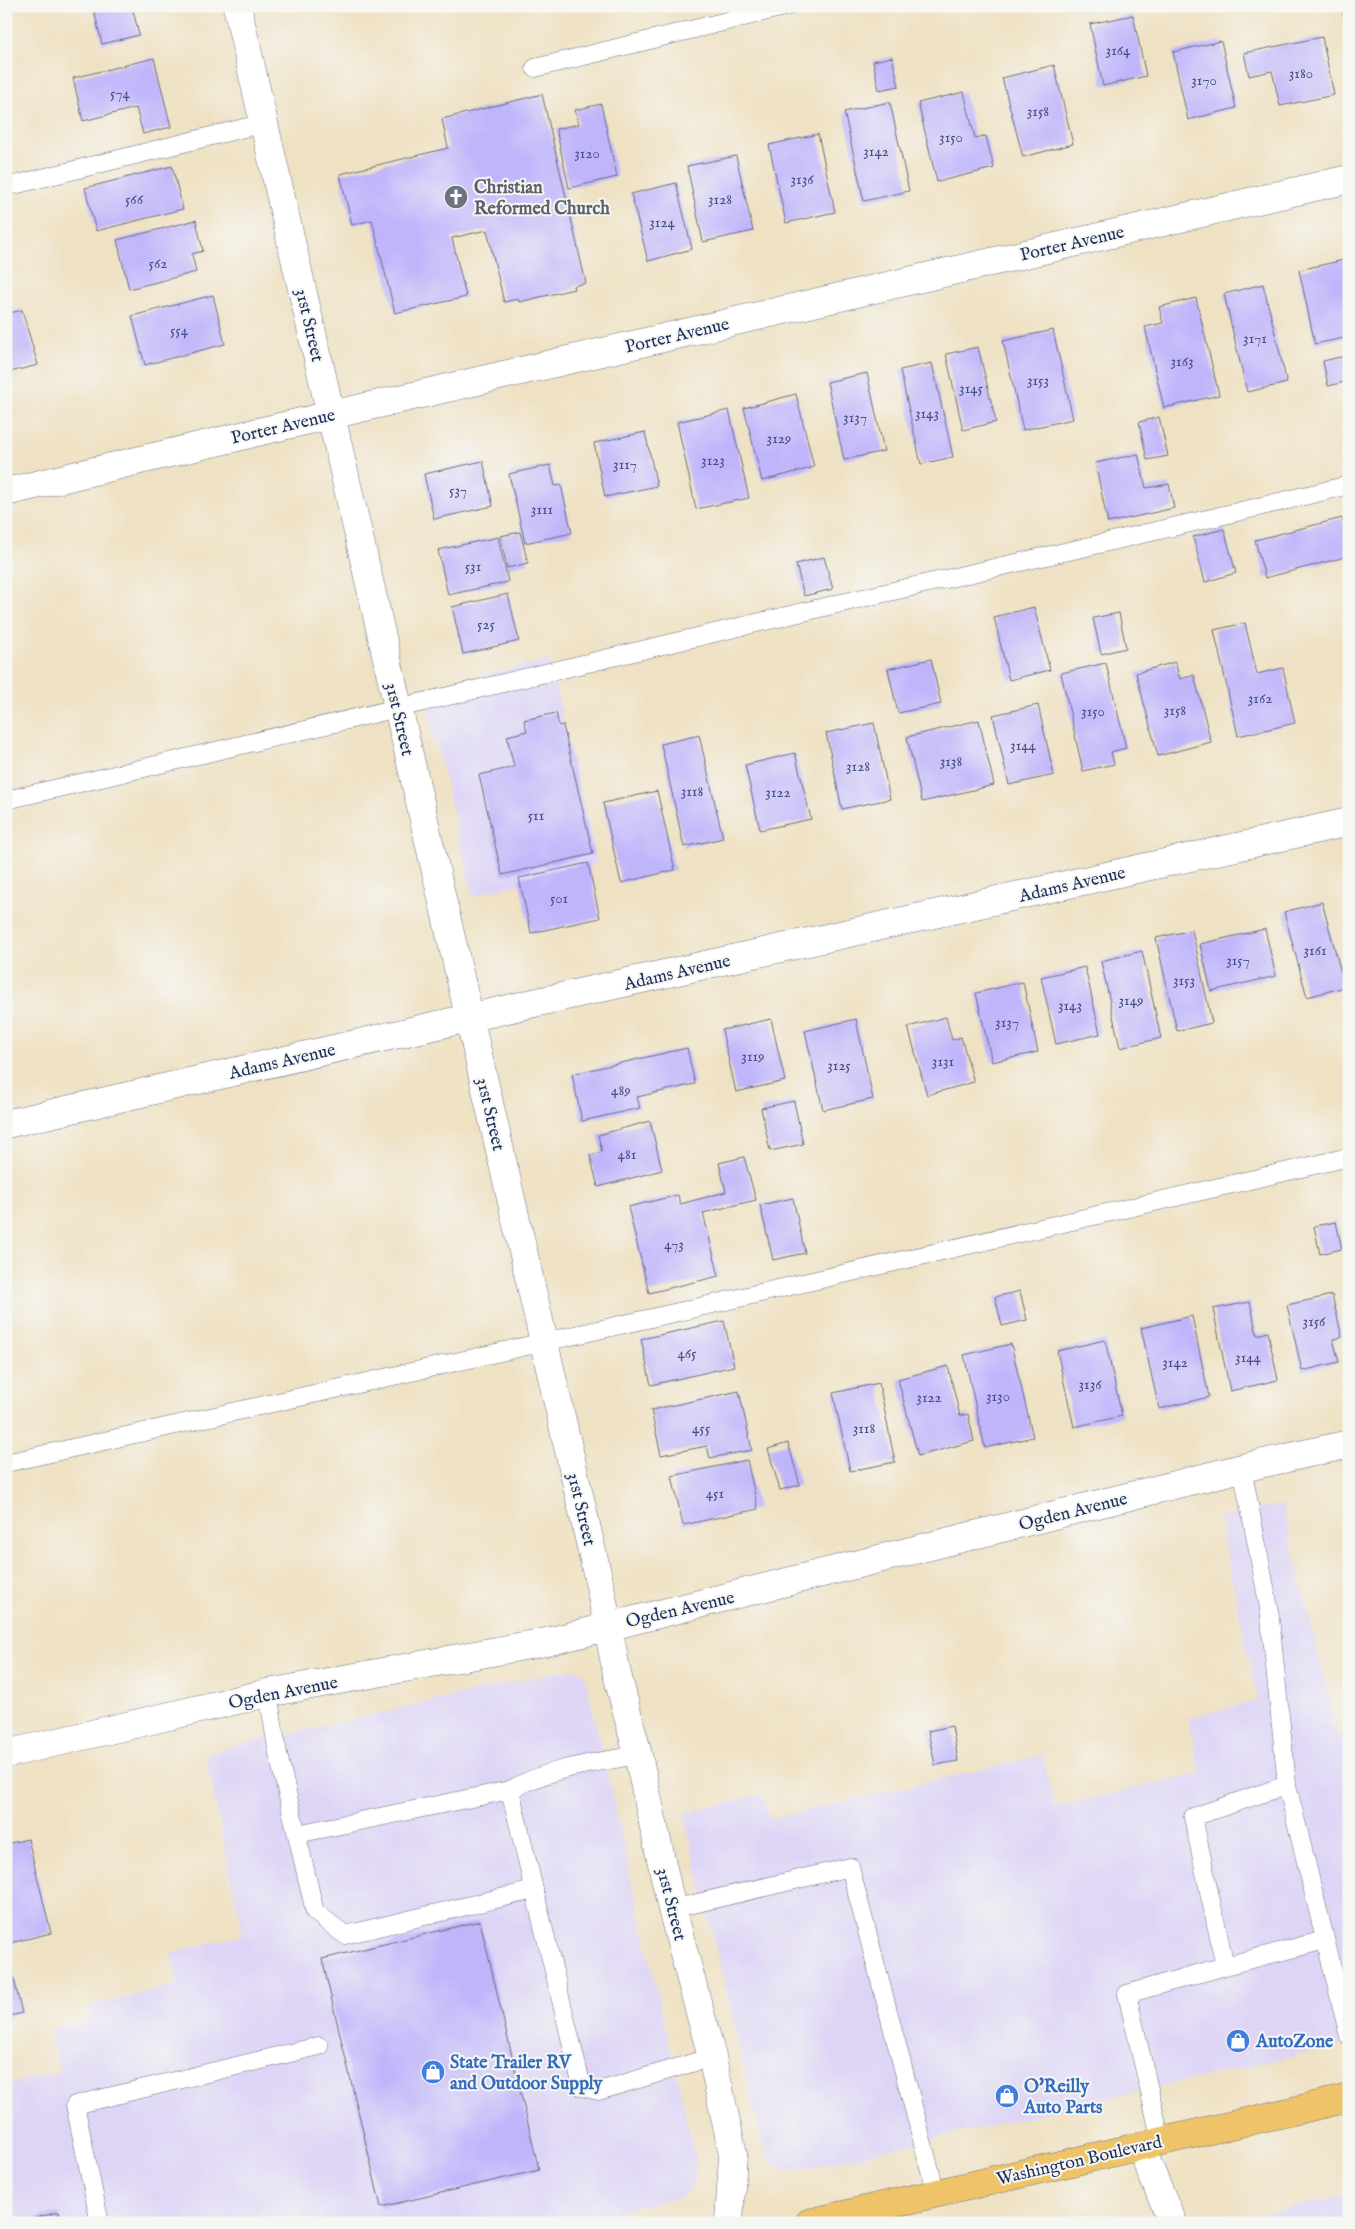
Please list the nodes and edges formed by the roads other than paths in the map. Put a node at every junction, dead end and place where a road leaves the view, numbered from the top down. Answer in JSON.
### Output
{"nodes":[{"id":1,"x":237,"y":6,"type":"edge"},
{"id":2,"x":788,"y":6,"type":"edge"},
{"id":3,"x":535,"y":68,"type":"dead end"},
{"id":4,"x":264,"y":123,"type":"junction"},
{"id":5,"x":1349,"y":179,"type":"edge"},
{"id":6,"x":6,"y":187,"type":"edge"},
{"id":7,"x":330,"y":416,"type":"junction"},
{"id":8,"x":1349,"y":485,"type":"edge"},
{"id":9,"x":6,"y":492,"type":"edge"},
{"id":10,"x":398,"y":710,"type":"junction"},
{"id":11,"x":6,"y":800,"type":"edge"},
{"id":12,"x":1349,"y":822,"type":"edge"},
{"id":13,"x":469,"y":1018,"type":"junction"},
{"id":14,"x":6,"y":1124,"type":"edge"},
{"id":15,"x":1349,"y":1157,"type":"edge"},
{"id":16,"x":543,"y":1341,"type":"junction"},
{"id":17,"x":1349,"y":1444,"type":"edge"},
{"id":18,"x":6,"y":1463,"type":"edge"},
{"id":19,"x":1242,"y":1468,"type":"junction"},
{"id":20,"x":608,"y":1626,"type":"junction"},
{"id":21,"x":268,"y":1693,"type":"junction"},
{"id":22,"x":6,"y":1754,"type":"edge"},
{"id":23,"x":638,"y":1755,"type":"junction"},
{"id":24,"x":1287,"y":1785,"type":"junction"},
{"id":25,"x":510,"y":1790,"type":"junction"},
{"id":26,"x":297,"y":1834,"type":"junction"},
{"id":27,"x":534,"y":1890,"type":"junction"},
{"id":28,"x":672,"y":1909,"type":"junction"},
{"id":29,"x":1325,"y":1940,"type":"junction"},
{"id":30,"x":1225,"y":1966,"type":"junction"},
{"id":31,"x":1349,"y":2036,"type":"edge"},
{"id":32,"x":319,"y":2046,"type":"dead end"},
{"id":33,"x":712,"y":2057,"type":"junction"},
{"id":34,"x":1349,"y":2098,"type":"edge"},
{"id":35,"x":1150,"y":2144,"type":"junction"},
{"id":36,"x":936,"y":2193,"type":"junction"},
{"id":37,"x":100,"y":2223,"type":"edge"},
{"id":38,"x":729,"y":2223,"type":"edge"},
{"id":39,"x":809,"y":2223,"type":"edge"},
{"id":40,"x":1173,"y":2223,"type":"edge"}],
"edges":[{"from":1,"to":4,"type":"street","name":"31st Street"},
{"from":2,"to":3,"type":"lane"},
{"from":4,"to":6,"type":"lane"},
{"from":4,"to":7,"type":"street","name":"31st Street"},
{"from":5,"to":7,"type":"street","name":"Porter Avenue"},
{"from":7,"to":9,"type":"street","name":"Porter Avenue"},
{"from":7,"to":10,"type":"street","name":"31st Street"},
{"from":8,"to":10,"type":"lane"},
{"from":10,"to":11,"type":"lane"},
{"from":10,"to":13,"type":"street","name":"31st Street"},
{"from":12,"to":13,"type":"street","name":"Adams Avenue"},
{"from":13,"to":14,"type":"street","name":"Adams Avenue"},
{"from":13,"to":16,"type":"street","name":"31st Street"},
{"from":15,"to":16,"type":"lane"},
{"from":16,"to":18,"type":"lane"},
{"from":16,"to":20,"type":"street","name":"31st Street"},
{"from":17,"to":19,"type":"street","name":"Ogden Avenue"},
{"from":19,"to":20,"type":"street","name":"Ogden Avenue"},
{"from":19,"to":24,"type":"lane"},
{"from":20,"to":21,"type":"street","name":"Ogden Avenue"},
{"from":20,"to":23,"type":"street","name":"31st Street"},
{"from":21,"to":22,"type":"street","name":"Ogden Avenue"},
{"from":21,"to":26,"type":"lane"},
{"from":23,"to":25,"type":"lane"},
{"from":23,"to":28,"type":"street","name":"31st Street"},
{"from":24,"to":29,"type":"lane"},
{"from":24,"to":30,"type":"lane"},
{"from":25,"to":26,"type":"lane"},
{"from":25,"to":27,"type":"lane"},
{"from":26,"to":27,"type":"lane"},
{"from":27,"to":33,"type":"lane"},
{"from":28,"to":33,"type":"street","name":"31st Street"},
{"from":28,"to":36,"type":"lane"},
{"from":29,"to":30,"type":"lane"},
{"from":29,"to":31,"type":"lane"},
{"from":30,"to":35,"type":"lane"},
{"from":32,"to":37,"type":"lane"},
{"from":33,"to":38,"type":"street","name":"31st Street"},
{"from":34,"to":35,"type":"main road","name":"Washington Boulevard"},
{"from":35,"to":36,"type":"main road","name":"Washington Boulevard"},
{"from":35,"to":40,"type":"street"},
{"from":36,"to":39,"type":"main road","name":"Washington Boulevard"}]}
